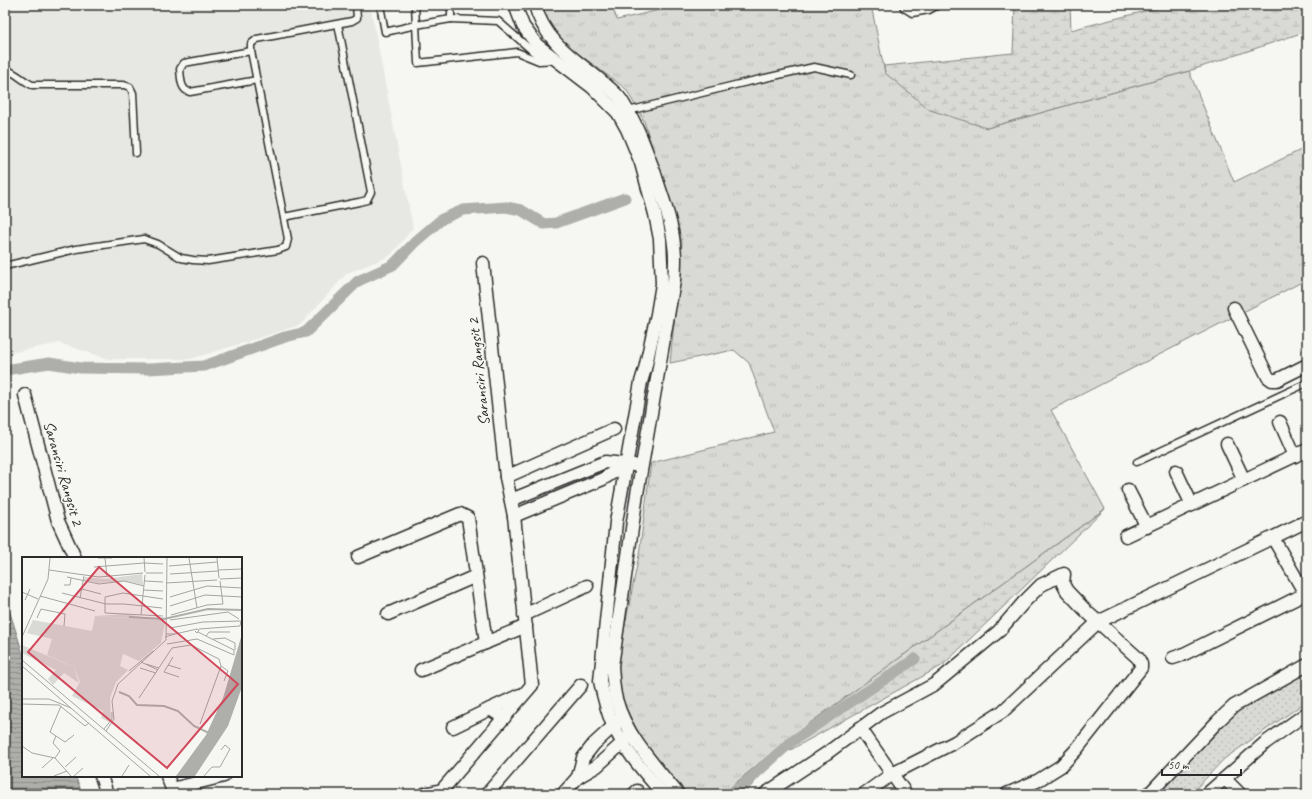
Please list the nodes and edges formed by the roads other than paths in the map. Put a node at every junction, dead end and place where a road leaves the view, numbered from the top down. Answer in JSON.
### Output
{"nodes":[{"id":1,"x":356,"y":5,"type":"edge"},
{"id":2,"x":380,"y":5,"type":"edge"},
{"id":3,"x":415,"y":5,"type":"edge"},
{"id":4,"x":451,"y":5,"type":"edge"},
{"id":5,"x":515,"y":5,"type":"edge"},
{"id":6,"x":535,"y":5,"type":"edge"},
{"id":7,"x":903,"y":5,"type":"edge"},
{"id":8,"x":938,"y":5,"type":"edge"},
{"id":9,"x":451,"y":20,"type":"junction"},
{"id":10,"x":338,"y":24,"type":"junction"},
{"id":11,"x":416,"y":25,"type":"junction"},
{"id":12,"x":251,"y":51,"type":"junction"},
{"id":13,"x":560,"y":55,"type":"junction"},
{"id":14,"x":5,"y":68,"type":"edge"},
{"id":15,"x":851,"y":75,"type":"dead end"},
{"id":16,"x":257,"y":80,"type":"junction"},
{"id":17,"x":628,"y":111,"type":"junction"},
{"id":18,"x":136,"y":153,"type":"dead end"},
{"id":19,"x":284,"y":217,"type":"junction"},
{"id":20,"x":483,"y":263,"type":"dead end"},
{"id":21,"x":5,"y":266,"type":"edge"},
{"id":22,"x":1234,"y":308,"type":"dead end"},
{"id":23,"x":1307,"y":365,"type":"edge"},
{"id":24,"x":658,"y":380,"type":"junction"},
{"id":25,"x":641,"y":382,"type":"junction"},
{"id":26,"x":1307,"y":383,"type":"edge"},
{"id":27,"x":26,"y":395,"type":"dead end"},
{"id":28,"x":1280,"y":422,"type":"dead end"},
{"id":29,"x":614,"y":429,"type":"dead end"},
{"id":30,"x":1227,"y":444,"type":"dead end"},
{"id":31,"x":1307,"y":450,"type":"edge"},
{"id":32,"x":1295,"y":456,"type":"junction"},
{"id":33,"x":1137,"y":462,"type":"dead end"},
{"id":34,"x":626,"y":464,"type":"junction"},
{"id":35,"x":642,"y":466,"type":"junction"},
{"id":36,"x":1176,"y":471,"type":"dead end"},
{"id":37,"x":506,"y":477,"type":"junction"},
{"id":38,"x":1244,"y":480,"type":"junction"},
{"id":39,"x":1128,"y":490,"type":"dead end"},
{"id":40,"x":510,"y":500,"type":"junction"},
{"id":41,"x":1192,"y":505,"type":"junction"},
{"id":42,"x":514,"y":516,"type":"junction"},
{"id":43,"x":1307,"y":521,"type":"edge"},
{"id":44,"x":1147,"y":527,"type":"junction"},
{"id":45,"x":1126,"y":536,"type":"dead end"},
{"id":46,"x":1273,"y":538,"type":"junction"},
{"id":47,"x":613,"y":554,"type":"junction"},
{"id":48,"x":628,"y":556,"type":"junction"},
{"id":49,"x":74,"y":557,"type":"edge"},
{"id":50,"x":358,"y":557,"type":"dead end"},
{"id":51,"x":476,"y":576,"type":"junction"},
{"id":52,"x":588,"y":586,"type":"dead end"},
{"id":53,"x":1306,"y":596,"type":"edge"},
{"id":54,"x":388,"y":614,"type":"dead end"},
{"id":55,"x":525,"y":620,"type":"junction"},
{"id":56,"x":1098,"y":622,"type":"junction"},
{"id":57,"x":486,"y":643,"type":"junction"},
{"id":58,"x":1174,"y":658,"type":"dead end"},
{"id":59,"x":1307,"y":665,"type":"edge"},
{"id":60,"x":421,"y":670,"type":"dead end"},
{"id":61,"x":581,"y":685,"type":"dead end"},
{"id":62,"x":525,"y":693,"type":"junction"},
{"id":63,"x":490,"y":709,"type":"junction"},
{"id":64,"x":1307,"y":713,"type":"edge"},
{"id":65,"x":504,"y":718,"type":"junction"},
{"id":66,"x":623,"y":718,"type":"junction"},
{"id":67,"x":614,"y":726,"type":"junction"},
{"id":68,"x":452,"y":727,"type":"dead end"},
{"id":69,"x":860,"y":728,"type":"junction"},
{"id":70,"x":627,"y":738,"type":"junction"},
{"id":71,"x":892,"y":774,"type":"junction"},
{"id":72,"x":101,"y":777,"type":"edge"},
{"id":73,"x":167,"y":777,"type":"edge"},
{"id":74,"x":221,"y":777,"type":"edge"},
{"id":75,"x":578,"y":777,"type":"junction"},
{"id":76,"x":1225,"y":779,"type":"junction"},
{"id":77,"x":173,"y":791,"type":"edge"},
{"id":78,"x":107,"y":794,"type":"edge"},
{"id":79,"x":424,"y":794,"type":"edge"},
{"id":80,"x":488,"y":794,"type":"edge"},
{"id":81,"x":564,"y":794,"type":"edge"},
{"id":82,"x":663,"y":794,"type":"edge"},
{"id":83,"x":678,"y":794,"type":"edge"},
{"id":84,"x":765,"y":794,"type":"edge"},
{"id":85,"x":864,"y":794,"type":"edge"},
{"id":86,"x":906,"y":794,"type":"edge"},
{"id":87,"x":1007,"y":794,"type":"edge"},
{"id":88,"x":1149,"y":794,"type":"edge"},
{"id":89,"x":1207,"y":794,"type":"edge"},
{"id":90,"x":1240,"y":794,"type":"edge"}],
"edges":[{"from":1,"to":10,"type":"lane"},
{"from":2,"to":11,"type":"lane"},
{"from":3,"to":11,"type":"lane"},
{"from":4,"to":9,"type":"lane"},
{"from":5,"to":13,"type":"street"},
{"from":6,"to":13,"type":"street"},
{"from":7,"to":8,"type":"lane"},
{"from":9,"to":11,"type":"lane"},
{"from":9,"to":13,"type":"lane"},
{"from":10,"to":12,"type":"lane"},
{"from":10,"to":19,"type":"lane"},
{"from":11,"to":13,"type":"lane"},
{"from":12,"to":16,"type":"lane"},
{"from":12,"to":16,"type":"lane"},
{"from":13,"to":17,"type":"street"},
{"from":13,"to":25,"type":"street"},
{"from":14,"to":18,"type":"lane"},
{"from":15,"to":17,"type":"lane"},
{"from":16,"to":19,"type":"lane"},
{"from":17,"to":24,"type":"street"},
{"from":19,"to":21,"type":"lane"},
{"from":20,"to":37,"type":"street","name":"Saransiri Rangsit 2"},
{"from":22,"to":23,"type":"street"},
{"from":24,"to":25,"type":"street"},
{"from":24,"to":35,"type":"street"},
{"from":25,"to":34,"type":"street"},
{"from":26,"to":33,"type":"lane"},
{"from":27,"to":49,"type":"street","name":"Saransiri Rangsit 2"},
{"from":28,"to":32,"type":"street"},
{"from":29,"to":37,"type":"street"},
{"from":30,"to":38,"type":"street"},
{"from":31,"to":32,"type":"street"},
{"from":32,"to":38,"type":"street"},
{"from":34,"to":35,"type":"street"},
{"from":34,"to":40,"type":"street"},
{"from":34,"to":42,"type":"street"},
{"from":34,"to":47,"type":"street"},
{"from":35,"to":48,"type":"street"},
{"from":36,"to":41,"type":"street"},
{"from":37,"to":40,"type":"street","name":"Saransiri Rangsit 2"},
{"from":38,"to":41,"type":"street"},
{"from":39,"to":44,"type":"street"},
{"from":40,"to":42,"type":"street","name":"Saransiri Rangsit 2"},
{"from":41,"to":44,"type":"street"},
{"from":42,"to":55,"type":"street","name":"Saransiri Rangsit 2"},
{"from":43,"to":46,"type":"street"},
{"from":44,"to":45,"type":"street"},
{"from":46,"to":53,"type":"street"},
{"from":46,"to":56,"type":"street"},
{"from":47,"to":48,"type":"street"},
{"from":47,"to":67,"type":"street"},
{"from":48,"to":66,"type":"street"},
{"from":50,"to":51,"type":"street"},
{"from":51,"to":54,"type":"street"},
{"from":51,"to":57,"type":"street"},
{"from":52,"to":55,"type":"street"},
{"from":53,"to":58,"type":"street"},
{"from":55,"to":57,"type":"street"},
{"from":55,"to":62,"type":"street","name":"Saransiri Rangsit 2"},
{"from":56,"to":69,"type":"street"},
{"from":56,"to":71,"type":"street"},
{"from":56,"to":87,"type":"street"},
{"from":57,"to":60,"type":"street"},
{"from":59,"to":88,"type":"street"},
{"from":61,"to":80,"type":"street"},
{"from":62,"to":63,"type":"street"},
{"from":62,"to":65,"type":"street","name":"Saransiri Rangsit 2"},
{"from":63,"to":65,"type":"street"},
{"from":63,"to":68,"type":"street"},
{"from":64,"to":76,"type":"street"},
{"from":65,"to":79,"type":"street","name":"Saransiri Rangsit 2"},
{"from":66,"to":67,"type":"street"},
{"from":66,"to":70,"type":"street"},
{"from":67,"to":70,"type":"street"},
{"from":67,"to":75,"type":"street"},
{"from":69,"to":71,"type":"street"},
{"from":69,"to":84,"type":"street"},
{"from":70,"to":75,"type":"street"},
{"from":70,"to":82,"type":"street"},
{"from":70,"to":83,"type":"street"},
{"from":71,"to":85,"type":"street"},
{"from":71,"to":86,"type":"street"},
{"from":72,"to":78,"type":"street"},
{"from":73,"to":77,"type":"street"},
{"from":74,"to":77,"type":"street"},
{"from":75,"to":81,"type":"street"},
{"from":76,"to":89,"type":"street"},
{"from":76,"to":90,"type":"street"}]}
